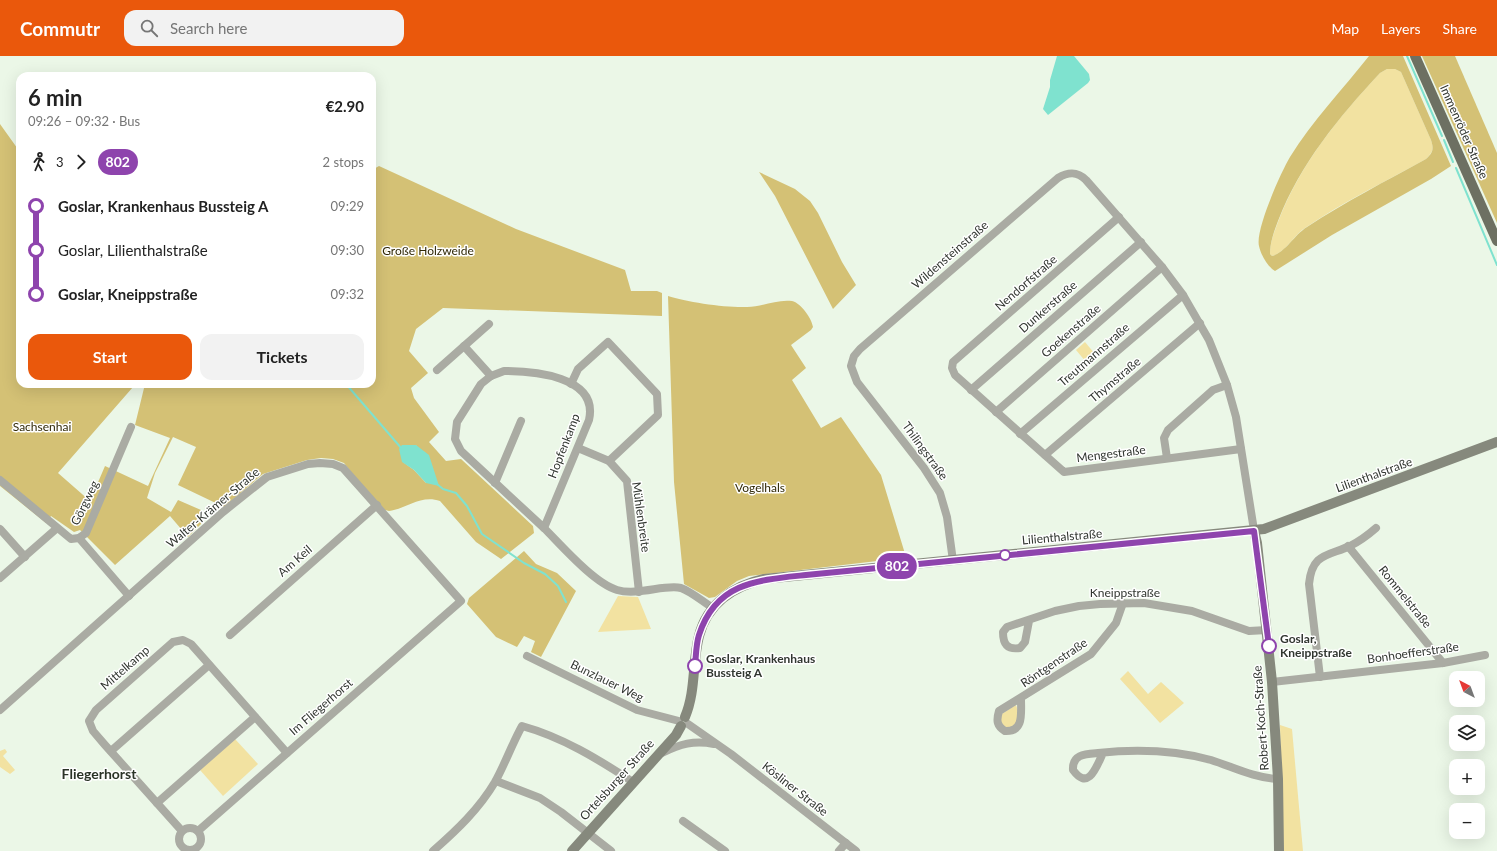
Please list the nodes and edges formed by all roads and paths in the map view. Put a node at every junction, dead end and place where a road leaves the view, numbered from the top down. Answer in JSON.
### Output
{"nodes":[{"id":1,"x":1415,"y":56,"type":"edge"},
{"id":2,"x":1119,"y":217,"type":"junction"},
{"id":3,"x":1497,"y":241,"type":"edge"},
{"id":4,"x":1141,"y":242,"type":"junction"},
{"id":5,"x":1162,"y":268,"type":"junction"},
{"id":6,"x":1183,"y":295,"type":"junction"},
{"id":7,"x":1200,"y":323,"type":"junction"},
{"id":8,"x":489,"y":324,"type":"dead end"},
{"id":9,"x":464,"y":346,"type":"junction"},
{"id":10,"x":851,"y":366,"type":"joint"},
{"id":11,"x":952,"y":368,"type":"joint"},
{"id":12,"x":437,"y":370,"type":"dead end"},
{"id":13,"x":491,"y":376,"type":"junction"},
{"id":14,"x":571,"y":384,"type":"junction"},
{"id":15,"x":1227,"y":385,"type":"junction"},
{"id":16,"x":972,"y":390,"type":"junction"},
{"id":17,"x":996,"y":412,"type":"junction"},
{"id":18,"x":521,"y":421,"type":"dead end"},
{"id":19,"x":131,"y":428,"type":"dead end"},
{"id":20,"x":1020,"y":434,"type":"junction"},
{"id":21,"x":1497,"y":442,"type":"edge"},
{"id":22,"x":578,"y":448,"type":"junction"},
{"id":23,"x":1241,"y":449,"type":"junction"},
{"id":24,"x":1045,"y":455,"type":"junction"},
{"id":25,"x":1167,"y":458,"type":"junction"},
{"id":26,"x":608,"y":461,"type":"junction"},
{"id":27,"x":0,"y":480,"type":"edge"},
{"id":28,"x":495,"y":483,"type":"junction"},
{"id":29,"x":377,"y":505,"type":"junction"},
{"id":30,"x":544,"y":528,"type":"junction"},
{"id":31,"x":1376,"y":528,"type":"dead end"},
{"id":32,"x":0,"y":529,"type":"edge"},
{"id":33,"x":56,"y":529,"type":"junction"},
{"id":34,"x":1254,"y":531,"type":"junction"},
{"id":35,"x":79,"y":538,"type":"junction"},
{"id":36,"x":1348,"y":546,"type":"junction"},
{"id":37,"x":25,"y":556,"type":"junction"},
{"id":38,"x":953,"y":560,"type":"junction"},
{"id":39,"x":0,"y":578,"type":"edge"},
{"id":40,"x":639,"y":592,"type":"junction"},
{"id":41,"x":129,"y":596,"type":"junction"},
{"id":42,"x":461,"y":601,"type":"joint"},
{"id":43,"x":1122,"y":603,"type":"junction"},
{"id":44,"x":713,"y":608,"type":"junction"},
{"id":45,"x":1029,"y":621,"type":"dead end"},
{"id":46,"x":1267,"y":630,"type":"junction"},
{"id":47,"x":230,"y":635,"type":"dead end"},
{"id":48,"x":1485,"y":655,"type":"dead end"},
{"id":49,"x":527,"y":656,"type":"dead end"},
{"id":50,"x":1443,"y":663,"type":"junction"},
{"id":51,"x":210,"y":665,"type":"junction"},
{"id":52,"x":1320,"y":677,"type":"junction"},
{"id":53,"x":1272,"y":682,"type":"junction"},
{"id":54,"x":1021,"y":699,"type":"dead end"},
{"id":55,"x":0,"y":710,"type":"edge"},
{"id":56,"x":255,"y":717,"type":"junction"},
{"id":57,"x":683,"y":722,"type":"junction"},
{"id":58,"x":718,"y":745,"type":"junction"},
{"id":59,"x":111,"y":751,"type":"junction"},
{"id":60,"x":287,"y":753,"type":"junction"},
{"id":61,"x":1103,"y":753,"type":"dead end"},
{"id":62,"x":658,"y":755,"type":"junction"},
{"id":63,"x":1278,"y":779,"type":"junction"},
{"id":64,"x":496,"y":781,"type":"junction"},
{"id":65,"x":633,"y":782,"type":"junction"},
{"id":66,"x":157,"y":803,"type":"junction"},
{"id":67,"x":683,"y":821,"type":"dead end"},
{"id":68,"x":182,"y":831,"type":"junction"},
{"id":69,"x":198,"y":831,"type":"junction"},
{"id":70,"x":587,"y":834,"type":"junction"},
{"id":71,"x":846,"y":843,"type":"junction"},
{"id":72,"x":179,"y":848,"type":"edge"},
{"id":73,"x":199,"y":849,"type":"edge"},
{"id":74,"x":433,"y":851,"type":"edge"},
{"id":75,"x":572,"y":851,"type":"edge"},
{"id":76,"x":611,"y":851,"type":"edge"},
{"id":77,"x":725,"y":851,"type":"edge"},
{"id":78,"x":839,"y":851,"type":"edge"},
{"id":79,"x":856,"y":851,"type":"edge"},
{"id":80,"x":1279,"y":851,"type":"edge"}],
"edges":[{"from":1,"to":3,"type":"main road","name":"Immenröder Straße"},
{"from":2,"to":4,"type":"street"},
{"from":2,"to":10,"type":"street","name":"Wildensteinstraße"},
{"from":2,"to":11,"type":"street","name":"Nendorfstraße"},
{"from":4,"to":5,"type":"street"},
{"from":4,"to":16,"type":"street","name":"Dunkerstraße"},
{"from":5,"to":6,"type":"street"},
{"from":5,"to":17,"type":"street","name":"Goekenstraße"},
{"from":6,"to":7,"type":"street"},
{"from":6,"to":20,"type":"street","name":"Treutmannstraße"},
{"from":7,"to":15,"type":"street"},
{"from":7,"to":24,"type":"street","name":"Thymstraße"},
{"from":8,"to":9,"type":"street"},
{"from":9,"to":12,"type":"street"},
{"from":9,"to":13,"type":"street"},
{"from":10,"to":38,"type":"street","name":"Thilingstraße"},
{"from":11,"to":16,"type":"street","name":"Mengestraße"},
{"from":13,"to":14,"type":"street","name":"Hopfenkamp"},
{"from":13,"to":28,"type":"street","name":"Hopfenkamp"},
{"from":14,"to":22,"type":"street","name":"Hopfenkamp"},
{"from":14,"to":26,"type":"street"},
{"from":15,"to":23,"type":"street"},
{"from":15,"to":25,"type":"street"},
{"from":16,"to":17,"type":"street","name":"Mengestraße"},
{"from":17,"to":20,"type":"street","name":"Mengestraße"},
{"from":18,"to":28,"type":"street"},
{"from":19,"to":35,"type":"street","name":"Görgweg"},
{"from":20,"to":24,"type":"street","name":"Mengestraße"},
{"from":21,"to":34,"type":"street","name":"Lilienthalstraße"},
{"from":22,"to":26,"type":"street","name":"Mühlenbreite"},
{"from":22,"to":30,"type":"street","name":"Hopfenkamp"},
{"from":23,"to":25,"type":"street","name":"Mengestraße"},
{"from":23,"to":34,"type":"street"},
{"from":24,"to":25,"type":"street","name":"Mengestraße"},
{"from":26,"to":40,"type":"street","name":"Mühlenbreite"},
{"from":27,"to":33,"type":"street","name":"Görgweg"},
{"from":28,"to":30,"type":"street","name":"Hopfenkamp"},
{"from":29,"to":41,"type":"street","name":"Walter-Krämer-Straße"},
{"from":29,"to":42,"type":"street","name":"Walter-Krämer-Straße"},
{"from":29,"to":47,"type":"street","name":"Am Keil"},
{"from":30,"to":40,"type":"street"},
{"from":31,"to":36,"type":"street"},
{"from":32,"to":37,"type":"street"},
{"from":33,"to":35,"type":"street","name":"Görgweg"},
{"from":33,"to":37,"type":"street"},
{"from":34,"to":38,"type":"street","name":"Lilienthalstraße"},
{"from":34,"to":46,"type":"street","name":"Robert-Koch-Straße"},
{"from":35,"to":41,"type":"street"},
{"from":36,"to":50,"type":"street","name":"Rommelstraße"},
{"from":36,"to":52,"type":"street"},
{"from":37,"to":39,"type":"street"},
{"from":38,"to":44,"type":"street","name":"Lilienthalstraße"},
{"from":40,"to":44,"type":"street"},
{"from":41,"to":55,"type":"street","name":"Walter-Krämer-Straße"},
{"from":42,"to":60,"type":"street","name":"Im Fliegerhorst"},
{"from":43,"to":45,"type":"street","name":"Kneippstraße"},
{"from":43,"to":46,"type":"street","name":"Kneippstraße"},
{"from":43,"to":54,"type":"street","name":"Röntgenstraße"},
{"from":44,"to":57,"type":"street","name":"Lilienthalstraße"},
{"from":46,"to":53,"type":"street","name":"Robert-Koch-Straße"},
{"from":48,"to":50,"type":"street","name":"Bonhoefferstraße"},
{"from":49,"to":57,"type":"street","name":"Bunzlauer Weg"},
{"from":50,"to":52,"type":"street","name":"Bonhoefferstraße"},
{"from":51,"to":56,"type":"street","name":"Mittelkamp"},
{"from":51,"to":59,"type":"street"},
{"from":51,"to":59,"type":"street","name":"Mittelkamp"},
{"from":52,"to":53,"type":"street","name":"Bonhoefferstraße"},
{"from":53,"to":63,"type":"street","name":"Robert-Koch-Straße"},
{"from":56,"to":60,"type":"street","name":"Mittelkamp"},
{"from":56,"to":66,"type":"street"},
{"from":57,"to":58,"type":"street","name":"Kösliner Straße"},
{"from":57,"to":62,"type":"street","name":"Ortelsburger Straße"},
{"from":58,"to":62,"type":"street"},
{"from":58,"to":71,"type":"street","name":"Kösliner Straße"},
{"from":59,"to":66,"type":"street","name":"Mittelkamp"},
{"from":60,"to":69,"type":"street","name":"Im Fliegerhorst"},
{"from":61,"to":63,"type":"street"},
{"from":62,"to":65,"type":"street","name":"Ortelsburger Straße"},
{"from":63,"to":80,"type":"street","name":"Robert-Koch-Straße"},
{"from":64,"to":65,"type":"street"},
{"from":64,"to":70,"type":"street"},
{"from":64,"to":74,"type":"street"},
{"from":65,"to":70,"type":"street","name":"Ortelsburger Straße"},
{"from":66,"to":68,"type":"street","name":"Mittelkamp"},
{"from":67,"to":77,"type":"street"},
{"from":68,"to":69,"type":"street"},
{"from":68,"to":72,"type":"street"},
{"from":69,"to":73,"type":"street"},
{"from":70,"to":75,"type":"street","name":"Ortelsburger Straße"},
{"from":70,"to":76,"type":"street"},
{"from":71,"to":78,"type":"street"},
{"from":71,"to":79,"type":"street","name":"Kösliner Straße"},
{"from":72,"to":73,"type":"street"}]}
